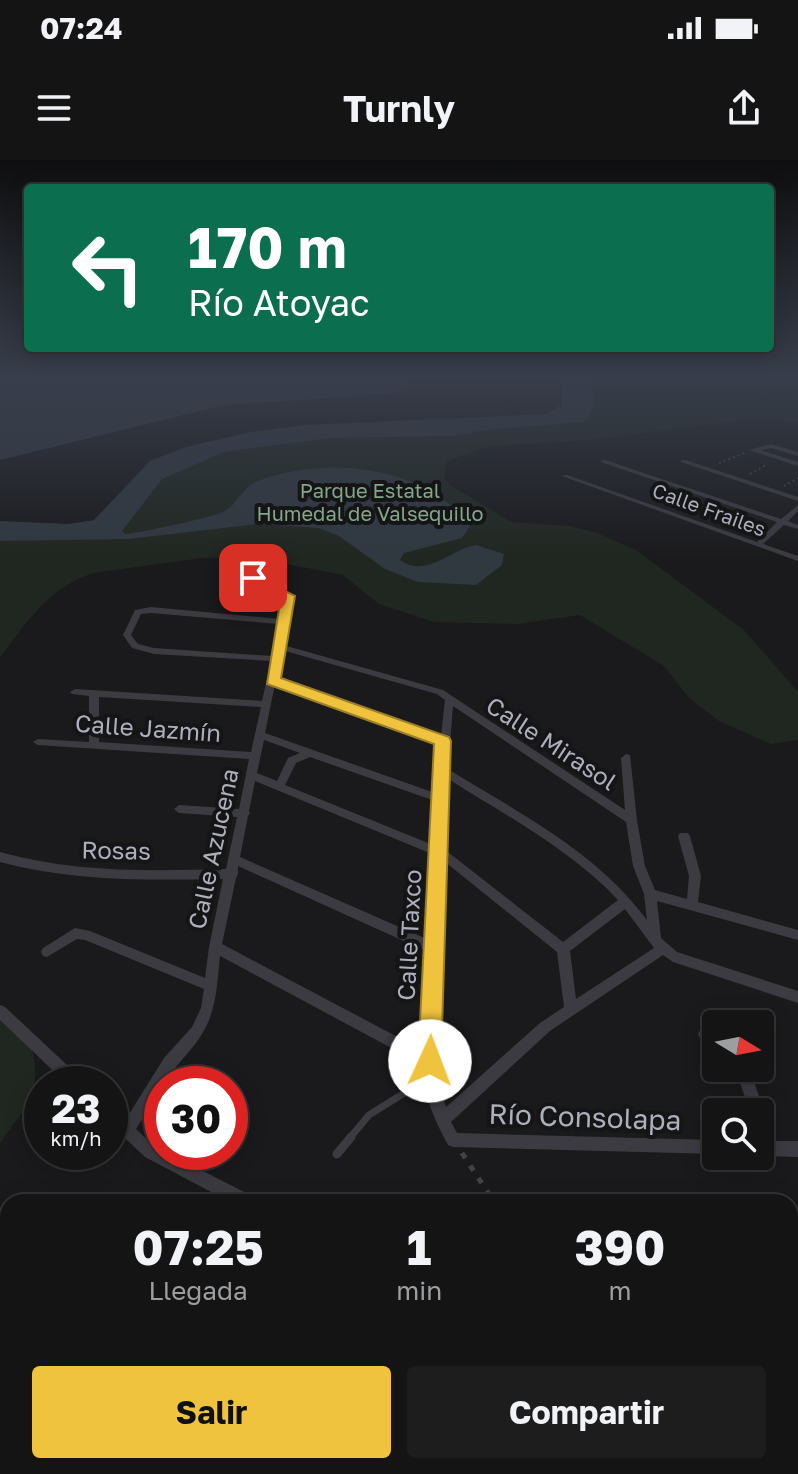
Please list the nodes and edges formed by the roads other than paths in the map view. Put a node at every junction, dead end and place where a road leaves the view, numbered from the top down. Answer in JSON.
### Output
{"nodes":[{"id":1,"x":798,"y":454,"type":"edge"},
{"id":2,"x":603,"y":461,"type":"dead end"},
{"id":3,"x":683,"y":461,"type":"dead end"},
{"id":4,"x":798,"y":464,"type":"edge"},
{"id":5,"x":711,"y":467,"type":"junction"},
{"id":6,"x":565,"y":476,"type":"dead end"},
{"id":7,"x":798,"y":496,"type":"edge"},
{"id":8,"x":798,"y":507,"type":"edge"},
{"id":9,"x":784,"y":522,"type":"junction"},
{"id":10,"x":798,"y":527,"type":"edge"},
{"id":11,"x":759,"y":544,"type":"junction"},
{"id":12,"x":798,"y":559,"type":"edge"},
{"id":13,"x":253,"y":578,"type":"dead end"},
{"id":14,"x":283,"y":622,"type":"junction"},
{"id":15,"x":277,"y":653,"type":"junction"},
{"id":16,"x":273,"y":680,"type":"junction"},
{"id":17,"x":75,"y":692,"type":"dead end"},
{"id":18,"x":94,"y":693,"type":"junction"},
{"id":19,"x":449,"y":702,"type":"junction"},
{"id":20,"x":266,"y":704,"type":"junction"},
{"id":21,"x":260,"y":735,"type":"junction"},
{"id":22,"x":443,"y":741,"type":"junction"},
{"id":23,"x":38,"y":742,"type":"dead end"},
{"id":24,"x":94,"y":746,"type":"junction"},
{"id":25,"x":310,"y":753,"type":"junction"},
{"id":26,"x":255,"y":756,"type":"junction"},
{"id":27,"x":626,"y":758,"type":"dead end"},
{"id":28,"x":442,"y":770,"type":"junction"},
{"id":29,"x":253,"y":776,"type":"junction"},
{"id":30,"x":279,"y":787,"type":"junction"},
{"id":31,"x":440,"y":799,"type":"junction"},
{"id":32,"x":179,"y":809,"type":"dead end"},
{"id":33,"x":245,"y":813,"type":"junction"},
{"id":34,"x":631,"y":820,"type":"junction"},
{"id":35,"x":684,"y":836,"type":"dead end"},
{"id":36,"x":441,"y":853,"type":"junction"},
{"id":37,"x":0,"y":857,"type":"edge"},
{"id":38,"x":236,"y":860,"type":"junction"},
{"id":39,"x":232,"y":874,"type":"junction"},
{"id":40,"x":650,"y":894,"type":"junction"},
{"id":41,"x":626,"y":901,"type":"junction"},
{"id":42,"x":692,"y":905,"type":"junction"},
{"id":43,"x":798,"y":935,"type":"edge"},
{"id":44,"x":659,"y":945,"type":"junction"},
{"id":45,"x":215,"y":947,"type":"junction"},
{"id":46,"x":435,"y":949,"type":"junction"},
{"id":47,"x":563,"y":949,"type":"junction"},
{"id":48,"x":47,"y":952,"type":"dead end"},
{"id":49,"x":211,"y":986,"type":"junction"},
{"id":50,"x":798,"y":997,"type":"edge"},
{"id":51,"x":571,"y":1007,"type":"junction"},
{"id":52,"x":0,"y":1011,"type":"edge"},
{"id":53,"x":430,"y":1061,"type":"junction"},
{"id":54,"x":58,"y":1066,"type":"edge"},
{"id":55,"x":430,"y":1077,"type":"junction"},
{"id":56,"x":442,"y":1120,"type":"junction"},
{"id":57,"x":128,"y":1128,"type":"edge"},
{"id":58,"x":128,"y":1131,"type":"edge"},
{"id":59,"x":453,"y":1140,"type":"joint"},
{"id":60,"x":702,"y":1147,"type":"edge"},
{"id":61,"x":774,"y":1149,"type":"edge"},
{"id":62,"x":798,"y":1149,"type":"edge"},
{"id":63,"x":337,"y":1154,"type":"dead end"},
{"id":64,"x":231,"y":1194,"type":"edge"}],
"edges":[{"from":1,"to":4,"type":"street"},
{"from":2,"to":9,"type":"street"},
{"from":3,"to":5,"type":"street"},
{"from":5,"to":7,"type":"street"},
{"from":5,"to":7,"type":"street"},
{"from":6,"to":11,"type":"street","name":"Calle Frailes"},
{"from":8,"to":9,"type":"street"},
{"from":9,"to":10,"type":"street"},
{"from":9,"to":11,"type":"street"},
{"from":11,"to":12,"type":"street","name":"Calle Frailes"},
{"from":13,"to":14,"type":"street","name":"Calle Azucena"},
{"from":14,"to":15,"type":"street","name":"Calle Azucena"},
{"from":14,"to":15,"type":"street","name":"Calle Mirasol"},
{"from":15,"to":16,"type":"street","name":"Calle Azucena"},
{"from":15,"to":19,"type":"street","name":"Calle Mirasol"},
{"from":16,"to":20,"type":"street","name":"Calle Azucena"},
{"from":16,"to":22,"type":"street"},
{"from":17,"to":18,"type":"street"},
{"from":18,"to":20,"type":"street"},
{"from":18,"to":24,"type":"street"},
{"from":19,"to":22,"type":"street","name":"Calle Taxco"},
{"from":19,"to":34,"type":"street","name":"Calle Mirasol"},
{"from":20,"to":21,"type":"street","name":"Calle Azucena"},
{"from":21,"to":25,"type":"street"},
{"from":21,"to":26,"type":"street","name":"Calle Azucena"},
{"from":22,"to":28,"type":"street","name":"Calle Taxco"},
{"from":23,"to":24,"type":"street","name":"Calle Jazmín"},
{"from":24,"to":26,"type":"street","name":"Calle Jazmín"},
{"from":25,"to":30,"type":"street"},
{"from":25,"to":31,"type":"street"},
{"from":26,"to":29,"type":"street","name":"Calle Azucena"},
{"from":27,"to":34,"type":"street"},
{"from":28,"to":31,"type":"street","name":"Calle Taxco"},
{"from":28,"to":41,"type":"street"},
{"from":29,"to":30,"type":"street"},
{"from":29,"to":33,"type":"street","name":"Calle Azucena"},
{"from":30,"to":36,"type":"street"},
{"from":31,"to":36,"type":"street","name":"Calle Taxco"},
{"from":32,"to":33,"type":"street"},
{"from":33,"to":38,"type":"street","name":"Calle Azucena"},
{"from":34,"to":40,"type":"street"},
{"from":35,"to":42,"type":"street"},
{"from":36,"to":46,"type":"street","name":"Calle Taxco"},
{"from":36,"to":47,"type":"street"},
{"from":37,"to":39,"type":"street","name":"Rosas"},
{"from":38,"to":39,"type":"street","name":"Calle Azucena"},
{"from":38,"to":46,"type":"street"},
{"from":39,"to":45,"type":"street","name":"Calle Azucena"},
{"from":40,"to":42,"type":"street"},
{"from":40,"to":44,"type":"street"},
{"from":41,"to":44,"type":"street"},
{"from":41,"to":47,"type":"street"},
{"from":42,"to":43,"type":"street"},
{"from":44,"to":50,"type":"street"},
{"from":44,"to":51,"type":"street"},
{"from":45,"to":49,"type":"street","name":"Calle Azucena"},
{"from":45,"to":53,"type":"street"},
{"from":46,"to":53,"type":"street","name":"Calle Taxco"},
{"from":47,"to":51,"type":"street"},
{"from":48,"to":49,"type":"street"},
{"from":49,"to":57,"type":"street","name":"Calle Azucena"},
{"from":51,"to":56,"type":"street"},
{"from":52,"to":54,"type":"street"},
{"from":53,"to":55,"type":"street","name":"Calle Taxco"},
{"from":55,"to":56,"type":"street","name":"Calle Taxco"},
{"from":55,"to":63,"type":"lane"},
{"from":56,"to":59,"type":"street","name":"Calle Taxco"},
{"from":58,"to":64,"type":"street"},
{"from":59,"to":60,"type":"street","name":"Río Consolapa"},
{"from":61,"to":62,"type":"street"}]}
